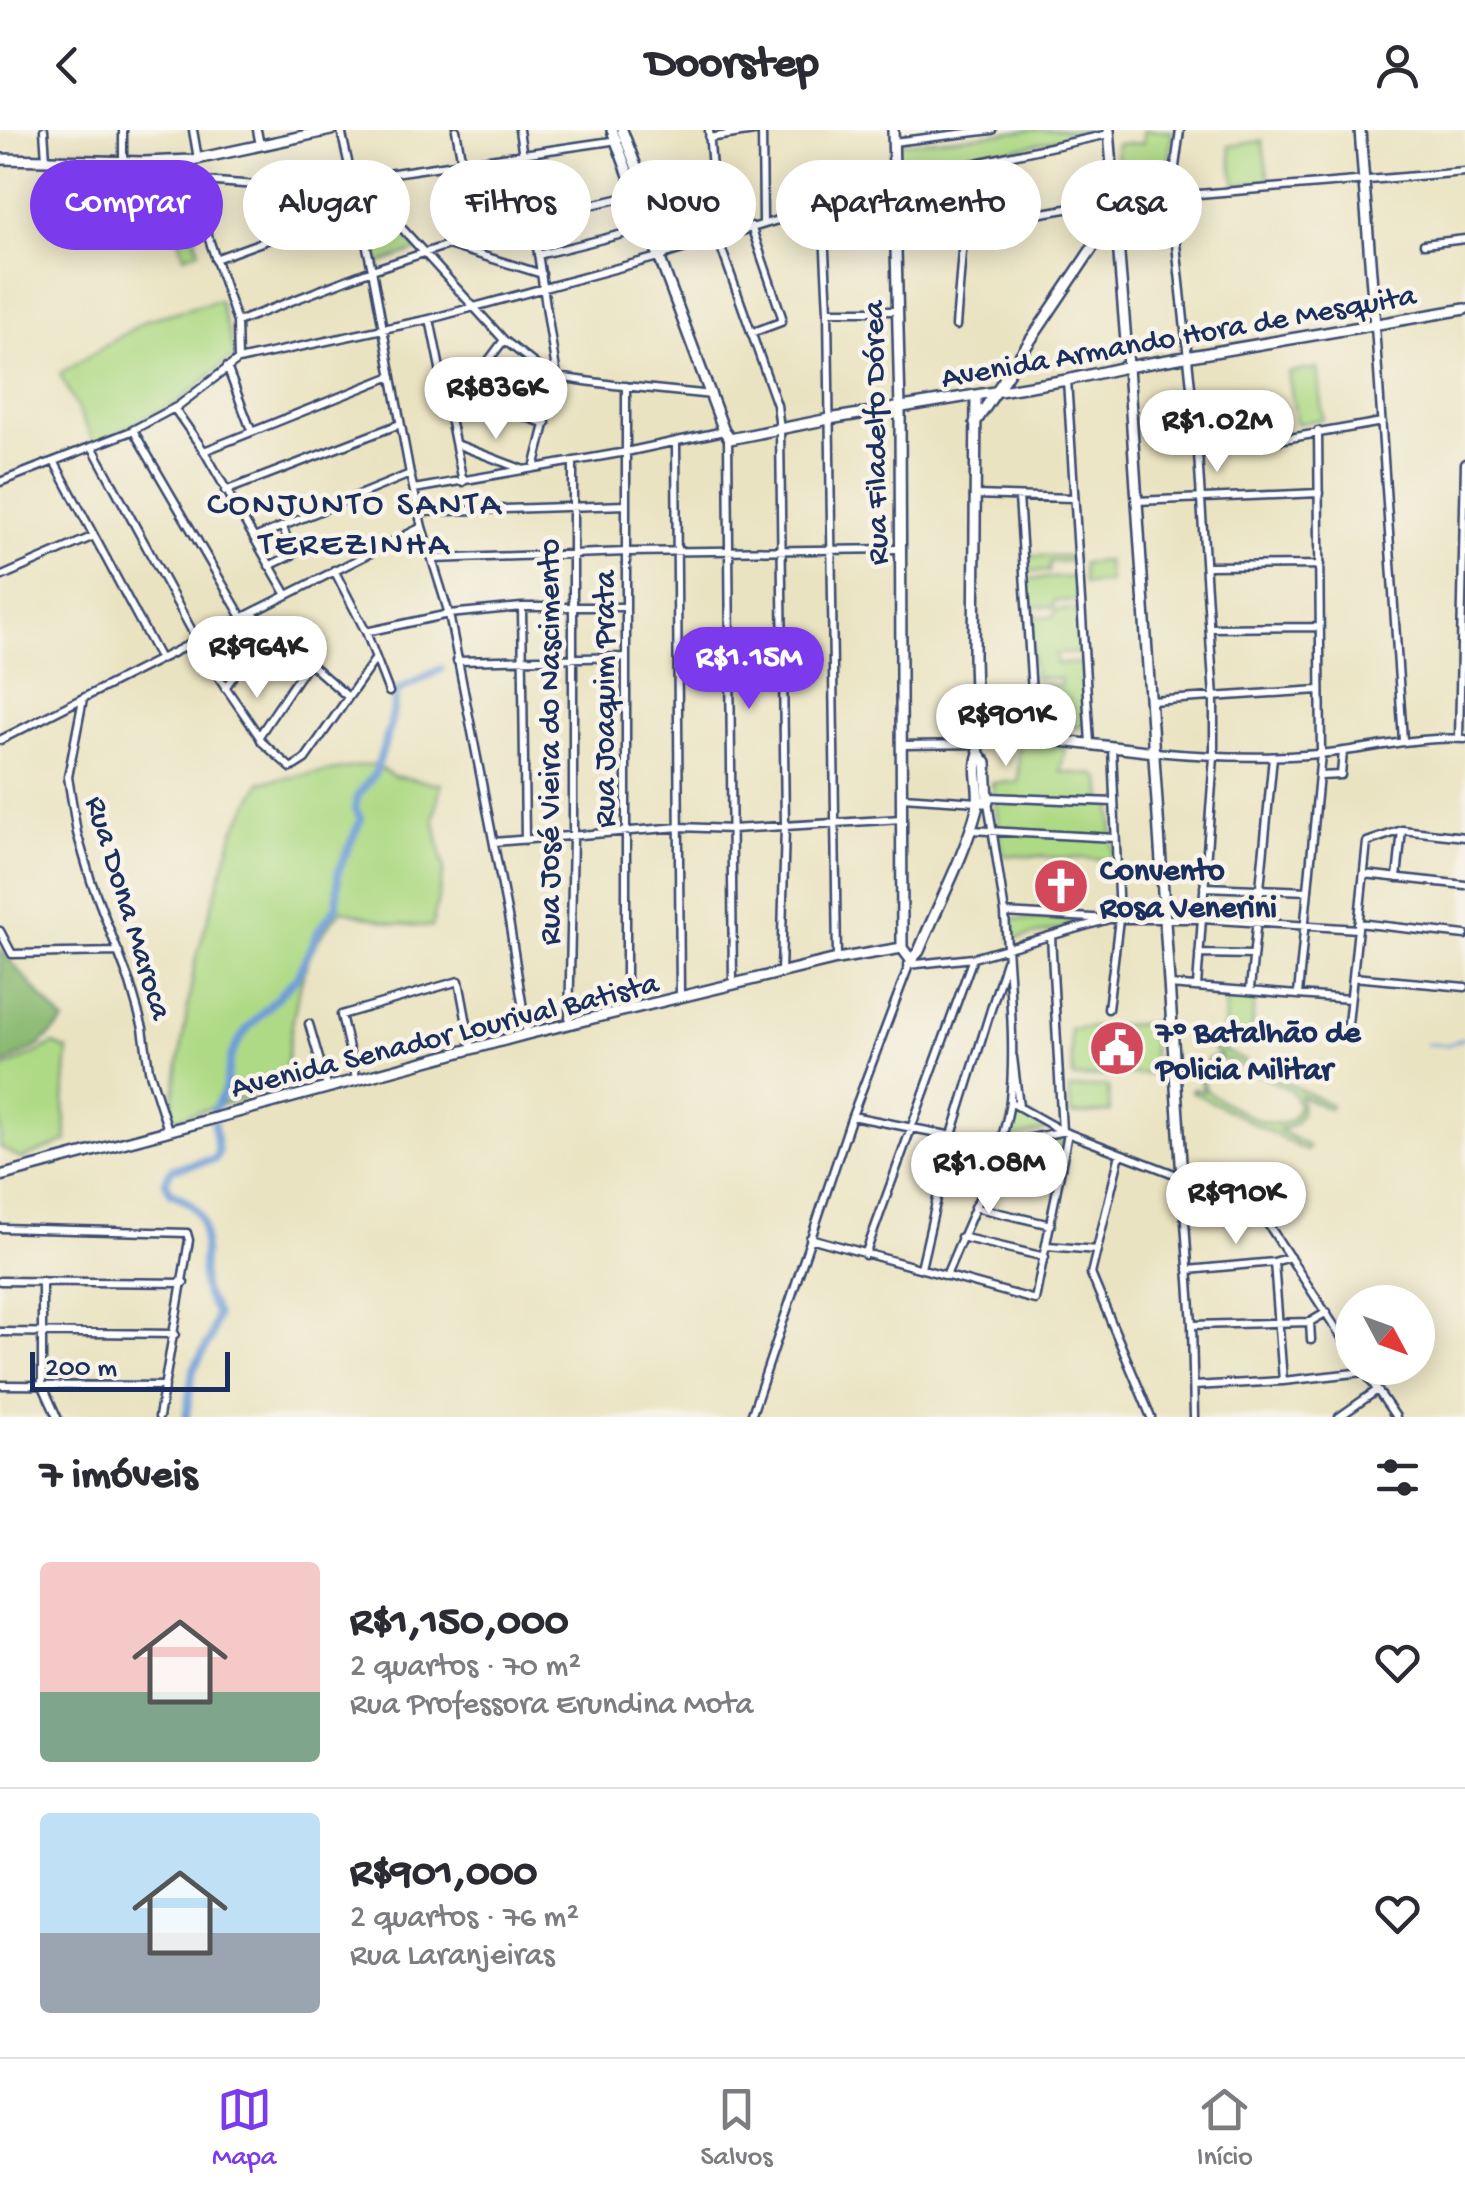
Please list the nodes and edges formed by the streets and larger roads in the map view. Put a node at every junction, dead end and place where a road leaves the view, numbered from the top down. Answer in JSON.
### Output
{"nodes":[{"id":1,"x":44,"y":130,"type":"edge"},
{"id":2,"x":124,"y":130,"type":"edge"},
{"id":3,"x":193,"y":130,"type":"edge"},
{"id":4,"x":257,"y":130,"type":"edge"},
{"id":5,"x":331,"y":130,"type":"edge"},
{"id":6,"x":341,"y":130,"type":"edge"},
{"id":7,"x":456,"y":130,"type":"edge"},
{"id":8,"x":520,"y":130,"type":"edge"},
{"id":9,"x":761,"y":130,"type":"edge"},
{"id":10,"x":893,"y":130,"type":"edge"},
{"id":11,"x":992,"y":130,"type":"edge"},
{"id":12,"x":1180,"y":130,"type":"edge"},
{"id":13,"x":1360,"y":130,"type":"edge"},
{"id":14,"x":1105,"y":131,"type":"edge"},
{"id":15,"x":709,"y":134,"type":"edge"},
{"id":16,"x":619,"y":135,"type":"edge"},
{"id":17,"x":892,"y":142,"type":"junction"},
{"id":18,"x":260,"y":145,"type":"junction"},
{"id":19,"x":523,"y":155,"type":"junction"},
{"id":20,"x":198,"y":158,"type":"junction"},
{"id":21,"x":0,"y":159,"type":"edge"},
{"id":22,"x":46,"y":159,"type":"junction"},
{"id":23,"x":84,"y":160,"type":"edge"},
{"id":24,"x":123,"y":160,"type":"edge"},
{"id":25,"x":185,"y":160,"type":"edge"},
{"id":26,"x":350,"y":160,"type":"edge"},
{"id":27,"x":462,"y":160,"type":"edge"},
{"id":28,"x":479,"y":160,"type":"edge"},
{"id":29,"x":524,"y":160,"type":"edge"},
{"id":30,"x":628,"y":160,"type":"edge"},
{"id":31,"x":711,"y":160,"type":"edge"},
{"id":32,"x":892,"y":160,"type":"edge"},
{"id":33,"x":994,"y":160,"type":"edge"},
{"id":34,"x":1109,"y":160,"type":"edge"},
{"id":35,"x":1176,"y":160,"type":"edge"},
{"id":36,"x":1465,"y":172,"type":"edge"},
{"id":37,"x":1364,"y":181,"type":"junction"},
{"id":38,"x":1202,"y":194,"type":"edge"},
{"id":39,"x":776,"y":219,"type":"edge"},
{"id":40,"x":763,"y":222,"type":"junction"},
{"id":41,"x":756,"y":224,"type":"edge"},
{"id":42,"x":410,"y":236,"type":"edge"},
{"id":43,"x":611,"y":237,"type":"edge"},
{"id":44,"x":1465,"y":239,"type":"edge"},
{"id":45,"x":756,"y":243,"type":"edge"},
{"id":46,"x":1424,"y":244,"type":"dead end"},
{"id":47,"x":243,"y":249,"type":"edge"},
{"id":48,"x":212,"y":250,"type":"edge"},
{"id":49,"x":368,"y":250,"type":"edge"},
{"id":50,"x":537,"y":250,"type":"edge"},
{"id":51,"x":660,"y":250,"type":"edge"},
{"id":52,"x":678,"y":250,"type":"edge"},
{"id":53,"x":722,"y":250,"type":"edge"},
{"id":54,"x":825,"y":250,"type":"edge"},
{"id":55,"x":895,"y":250,"type":"edge"},
{"id":56,"x":962,"y":250,"type":"edge"},
{"id":57,"x":1091,"y":250,"type":"edge"},
{"id":58,"x":1118,"y":250,"type":"edge"},
{"id":59,"x":1177,"y":250,"type":"edge"},
{"id":60,"x":424,"y":251,"type":"junction"},
{"id":61,"x":538,"y":255,"type":"junction"},
{"id":62,"x":661,"y":256,"type":"junction"},
{"id":63,"x":215,"y":259,"type":"junction"},
{"id":64,"x":372,"y":270,"type":"junction"},
{"id":65,"x":542,"y":274,"type":"junction"},
{"id":66,"x":545,"y":290,"type":"junction"},
{"id":67,"x":477,"y":308,"type":"junction"},
{"id":68,"x":1465,"y":309,"type":"edge"},
{"id":69,"x":828,"y":311,"type":"junction"},
{"id":70,"x":896,"y":312,"type":"junction"},
{"id":71,"x":430,"y":319,"type":"junction"},
{"id":72,"x":237,"y":322,"type":"junction"},
{"id":73,"x":956,"y":326,"type":"dead end"},
{"id":74,"x":1375,"y":326,"type":"junction"},
{"id":75,"x":384,"y":330,"type":"junction"},
{"id":76,"x":751,"y":334,"type":"junction"},
{"id":77,"x":504,"y":340,"type":"junction"},
{"id":78,"x":1190,"y":358,"type":"junction"},
{"id":79,"x":238,"y":360,"type":"junction"},
{"id":80,"x":227,"y":367,"type":"junction"},
{"id":81,"x":1128,"y":367,"type":"junction"},
{"id":82,"x":389,"y":377,"type":"junction"},
{"id":83,"x":557,"y":377,"type":"junction"},
{"id":84,"x":1067,"y":380,"type":"junction"},
{"id":85,"x":626,"y":386,"type":"junction"},
{"id":86,"x":995,"y":392,"type":"junction"},
{"id":87,"x":713,"y":395,"type":"junction"},
{"id":88,"x":976,"y":396,"type":"junction"},
{"id":89,"x":174,"y":408,"type":"junction"},
{"id":90,"x":900,"y":408,"type":"junction"},
{"id":91,"x":829,"y":419,"type":"junction"},
{"id":92,"x":1382,"y":422,"type":"junction"},
{"id":93,"x":400,"y":424,"type":"junction"},
{"id":94,"x":546,"y":424,"type":"junction"},
{"id":95,"x":974,"y":425,"type":"junction"},
{"id":96,"x":780,"y":429,"type":"junction"},
{"id":97,"x":133,"y":430,"type":"junction"},
{"id":98,"x":251,"y":430,"type":"junction"},
{"id":99,"x":1318,"y":431,"type":"junction"},
{"id":100,"x":726,"y":435,"type":"junction"},
{"id":101,"x":455,"y":443,"type":"junction"},
{"id":102,"x":676,"y":443,"type":"junction"},
{"id":103,"x":93,"y":448,"type":"junction"},
{"id":104,"x":204,"y":451,"type":"junction"},
{"id":105,"x":626,"y":452,"type":"junction"},
{"id":106,"x":1198,"y":454,"type":"junction"},
{"id":107,"x":573,"y":461,"type":"junction"},
{"id":108,"x":55,"y":463,"type":"junction"},
{"id":109,"x":1465,"y":463,"type":"edge"},
{"id":110,"x":534,"y":468,"type":"junction"},
{"id":111,"x":525,"y":470,"type":"junction"},
{"id":112,"x":410,"y":474,"type":"junction"},
{"id":113,"x":0,"y":482,"type":"edge"},
{"id":114,"x":463,"y":482,"type":"junction"},
{"id":115,"x":414,"y":488,"type":"junction"},
{"id":116,"x":225,"y":490,"type":"junction"},
{"id":117,"x":1319,"y":493,"type":"junction"},
{"id":118,"x":974,"y":495,"type":"junction"},
{"id":119,"x":1019,"y":497,"type":"junction"},
{"id":120,"x":1073,"y":498,"type":"junction"},
{"id":121,"x":1200,"y":498,"type":"junction"},
{"id":122,"x":1137,"y":502,"type":"junction"},
{"id":123,"x":626,"y":505,"type":"junction"},
{"id":124,"x":573,"y":507,"type":"junction"},
{"id":125,"x":419,"y":512,"type":"junction"},
{"id":126,"x":1464,"y":514,"type":"edge"},
{"id":127,"x":283,"y":527,"type":"junction"},
{"id":128,"x":422,"y":527,"type":"junction"},
{"id":129,"x":94,"y":536,"type":"junction"},
{"id":130,"x":254,"y":538,"type":"junction"},
{"id":131,"x":900,"y":549,"type":"junction"},
{"id":132,"x":830,"y":550,"type":"junction"},
{"id":133,"x":780,"y":551,"type":"junction"},
{"id":134,"x":627,"y":552,"type":"junction"},
{"id":135,"x":677,"y":552,"type":"junction"},
{"id":136,"x":730,"y":552,"type":"junction"},
{"id":137,"x":574,"y":553,"type":"junction"},
{"id":138,"x":433,"y":559,"type":"junction"},
{"id":139,"x":1320,"y":565,"type":"junction"},
{"id":140,"x":270,"y":566,"type":"junction"},
{"id":141,"x":1207,"y":566,"type":"junction"},
{"id":142,"x":334,"y":570,"type":"junction"},
{"id":143,"x":0,"y":577,"type":"edge"},
{"id":144,"x":286,"y":595,"type":"junction"},
{"id":145,"x":574,"y":606,"type":"junction"},
{"id":146,"x":522,"y":607,"type":"junction"},
{"id":147,"x":626,"y":607,"type":"junction"},
{"id":148,"x":253,"y":614,"type":"junction"},
{"id":149,"x":449,"y":614,"type":"junction"},
{"id":150,"x":243,"y":619,"type":"junction"},
{"id":151,"x":266,"y":628,"type":"junction"},
{"id":152,"x":1210,"y":628,"type":"junction"},
{"id":153,"x":1319,"y":628,"type":"junction"},
{"id":154,"x":366,"y":632,"type":"junction"},
{"id":155,"x":198,"y":640,"type":"junction"},
{"id":156,"x":625,"y":657,"type":"junction"},
{"id":157,"x":376,"y":658,"type":"junction"},
{"id":158,"x":160,"y":659,"type":"junction"},
{"id":159,"x":522,"y":660,"type":"junction"},
{"id":160,"x":574,"y":661,"type":"junction"},
{"id":161,"x":308,"y":662,"type":"junction"},
{"id":162,"x":458,"y":662,"type":"junction"},
{"id":163,"x":1462,"y":687,"type":"edge"},
{"id":164,"x":225,"y":688,"type":"junction"},
{"id":165,"x":1319,"y":690,"type":"junction"},
{"id":166,"x":388,"y":692,"type":"dead end"},
{"id":167,"x":348,"y":696,"type":"junction"},
{"id":168,"x":83,"y":698,"type":"junction"},
{"id":169,"x":1214,"y":698,"type":"junction"},
{"id":170,"x":1151,"y":700,"type":"junction"},
{"id":171,"x":976,"y":730,"type":"junction"},
{"id":172,"x":259,"y":738,"type":"junction"},
{"id":173,"x":1035,"y":738,"type":"junction"},
{"id":174,"x":1462,"y":738,"type":"edge"},
{"id":175,"x":0,"y":740,"type":"edge"},
{"id":176,"x":1403,"y":740,"type":"junction"},
{"id":177,"x":1090,"y":744,"type":"junction"},
{"id":178,"x":903,"y":745,"type":"junction"},
{"id":179,"x":1112,"y":747,"type":"junction"},
{"id":180,"x":979,"y":749,"type":"junction"},
{"id":181,"x":1343,"y":751,"type":"junction"},
{"id":182,"x":1155,"y":752,"type":"junction"},
{"id":183,"x":1321,"y":754,"type":"junction"},
{"id":184,"x":1214,"y":757,"type":"junction"},
{"id":185,"x":1273,"y":757,"type":"junction"},
{"id":186,"x":1320,"y":776,"type":"junction"},
{"id":187,"x":902,"y":797,"type":"junction"},
{"id":188,"x":985,"y":800,"type":"junction"},
{"id":189,"x":1114,"y":802,"type":"junction"},
{"id":190,"x":903,"y":819,"type":"junction"},
{"id":191,"x":834,"y":823,"type":"junction"},
{"id":192,"x":785,"y":826,"type":"junction"},
{"id":193,"x":680,"y":827,"type":"junction"},
{"id":194,"x":732,"y":828,"type":"junction"},
{"id":195,"x":971,"y":830,"type":"junction"},
{"id":196,"x":1402,"y":830,"type":"junction"},
{"id":197,"x":626,"y":832,"type":"junction"},
{"id":198,"x":993,"y":832,"type":"junction"},
{"id":199,"x":1465,"y":836,"type":"edge"},
{"id":200,"x":573,"y":837,"type":"junction"},
{"id":201,"x":1115,"y":838,"type":"junction"},
{"id":202,"x":524,"y":840,"type":"junction"},
{"id":203,"x":494,"y":842,"type":"junction"},
{"id":204,"x":1364,"y":874,"type":"junction"},
{"id":205,"x":1398,"y":878,"type":"junction"},
{"id":206,"x":1465,"y":886,"type":"edge"},
{"id":207,"x":1204,"y":887,"type":"junction"},
{"id":208,"x":1259,"y":889,"type":"junction"},
{"id":209,"x":1308,"y":892,"type":"junction"},
{"id":210,"x":1006,"y":913,"type":"junction"},
{"id":211,"x":1109,"y":919,"type":"junction"},
{"id":212,"x":1120,"y":919,"type":"junction"},
{"id":213,"x":1163,"y":919,"type":"junction"},
{"id":214,"x":1202,"y":919,"type":"junction"},
{"id":215,"x":1256,"y":922,"type":"junction"},
{"id":216,"x":1305,"y":926,"type":"junction"},
{"id":217,"x":1358,"y":926,"type":"junction"},
{"id":218,"x":0,"y":932,"type":"edge"},
{"id":219,"x":1052,"y":936,"type":"junction"},
{"id":220,"x":1465,"y":936,"type":"edge"},
{"id":221,"x":902,"y":948,"type":"junction"},
{"id":222,"x":119,"y":952,"type":"junction"},
{"id":223,"x":1007,"y":954,"type":"junction"},
{"id":224,"x":1199,"y":954,"type":"junction"},
{"id":225,"x":1253,"y":955,"type":"junction"},
{"id":226,"x":973,"y":958,"type":"junction"},
{"id":227,"x":837,"y":959,"type":"junction"},
{"id":228,"x":909,"y":962,"type":"junction"},
{"id":229,"x":781,"y":974,"type":"junction"},
{"id":230,"x":1353,"y":977,"type":"junction"},
{"id":231,"x":1168,"y":985,"type":"junction"},
{"id":232,"x":733,"y":986,"type":"junction"},
{"id":233,"x":1197,"y":986,"type":"junction"},
{"id":234,"x":1465,"y":988,"type":"edge"},
{"id":235,"x":1250,"y":989,"type":"junction"},
{"id":236,"x":1298,"y":994,"type":"junction"},
{"id":237,"x":680,"y":999,"type":"junction"},
{"id":238,"x":1350,"y":999,"type":"junction"},
{"id":239,"x":1108,"y":1010,"type":"dead end"},
{"id":240,"x":626,"y":1012,"type":"junction"},
{"id":241,"x":309,"y":1024,"type":"dead end"},
{"id":242,"x":569,"y":1024,"type":"junction"},
{"id":243,"x":1348,"y":1024,"type":"dead end"},
{"id":244,"x":528,"y":1034,"type":"junction"},
{"id":245,"x":470,"y":1044,"type":"dead end"},
{"id":246,"x":1012,"y":1056,"type":"junction"},
{"id":247,"x":356,"y":1078,"type":"junction"},
{"id":248,"x":327,"y":1086,"type":"junction"},
{"id":249,"x":1010,"y":1102,"type":"junction"},
{"id":250,"x":1019,"y":1107,"type":"junction"},
{"id":251,"x":852,"y":1116,"type":"junction"},
{"id":252,"x":168,"y":1130,"type":"junction"},
{"id":253,"x":912,"y":1130,"type":"junction"},
{"id":254,"x":1065,"y":1132,"type":"junction"},
{"id":255,"x":951,"y":1138,"type":"junction"},
{"id":256,"x":998,"y":1145,"type":"junction"},
{"id":257,"x":1120,"y":1154,"type":"junction"},
{"id":258,"x":994,"y":1156,"type":"junction"},
{"id":259,"x":1060,"y":1170,"type":"junction"},
{"id":260,"x":0,"y":1176,"type":"edge"},
{"id":261,"x":1182,"y":1177,"type":"junction"},
{"id":262,"x":974,"y":1207,"type":"junction"},
{"id":263,"x":1051,"y":1225,"type":"junction"},
{"id":264,"x":0,"y":1228,"type":"edge"},
{"id":265,"x":961,"y":1237,"type":"junction"},
{"id":266,"x":810,"y":1238,"type":"junction"},
{"id":267,"x":1047,"y":1246,"type":"junction"},
{"id":268,"x":1097,"y":1250,"type":"junction"},
{"id":269,"x":866,"y":1255,"type":"junction"},
{"id":270,"x":1044,"y":1257,"type":"junction"},
{"id":271,"x":1290,"y":1258,"type":"junction"},
{"id":272,"x":1274,"y":1262,"type":"junction"},
{"id":273,"x":920,"y":1268,"type":"junction"},
{"id":274,"x":1188,"y":1270,"type":"junction"},
{"id":275,"x":946,"y":1276,"type":"junction"},
{"id":276,"x":0,"y":1281,"type":"edge"},
{"id":277,"x":42,"y":1282,"type":"junction"},
{"id":278,"x":184,"y":1284,"type":"junction"},
{"id":279,"x":1327,"y":1312,"type":"junction"},
{"id":280,"x":1280,"y":1322,"type":"junction"},
{"id":281,"x":1310,"y":1322,"type":"junction"},
{"id":282,"x":1192,"y":1325,"type":"junction"},
{"id":283,"x":1335,"y":1325,"type":"edge"},
{"id":284,"x":0,"y":1332,"type":"edge"},
{"id":285,"x":42,"y":1333,"type":"junction"},
{"id":286,"x":175,"y":1334,"type":"junction"},
{"id":287,"x":1311,"y":1340,"type":"dead end"},
{"id":288,"x":1335,"y":1374,"type":"edge"},
{"id":289,"x":1283,"y":1381,"type":"junction"},
{"id":290,"x":42,"y":1384,"type":"junction"},
{"id":291,"x":0,"y":1385,"type":"edge"},
{"id":292,"x":1372,"y":1385,"type":"edge"},
{"id":293,"x":166,"y":1386,"type":"junction"},
{"id":294,"x":1194,"y":1386,"type":"junction"},
{"id":295,"x":1376,"y":1391,"type":"junction"},
{"id":296,"x":57,"y":1417,"type":"edge"},
{"id":297,"x":159,"y":1417,"type":"edge"},
{"id":298,"x":751,"y":1417,"type":"edge"},
{"id":299,"x":1151,"y":1417,"type":"edge"},
{"id":300,"x":1194,"y":1417,"type":"edge"},
{"id":301,"x":1339,"y":1417,"type":"edge"},
{"id":302,"x":1396,"y":1417,"type":"edge"}],
"edges":[{"from":1,"to":22,"type":"street"},
{"from":2,"to":24,"type":"street"},
{"from":3,"to":20,"type":"street"},
{"from":4,"to":18,"type":"street"},
{"from":5,"to":18,"type":"street"},
{"from":6,"to":26,"type":"street"},
{"from":7,"to":27,"type":"street"},
{"from":8,"to":19,"type":"street"},
{"from":9,"to":15,"type":"street"},
{"from":9,"to":40,"type":"street"},
{"from":10,"to":17,"type":"street","name":"Rua Filadelfo Dórea"},
{"from":11,"to":17,"type":"street"},
{"from":12,"to":35,"type":"street"},
{"from":13,"to":37,"type":"street"},
{"from":14,"to":33,"type":"street"},
{"from":14,"to":34,"type":"street"},
{"from":15,"to":31,"type":"street"},
{"from":16,"to":19,"type":"street"},
{"from":16,"to":30,"type":"street"},
{"from":17,"to":32,"type":"street","name":"Rua Filadelfo Dórea"},
{"from":18,"to":20,"type":"street"},
{"from":19,"to":28,"type":"street"},
{"from":19,"to":29,"type":"street"},
{"from":20,"to":25,"type":"street"},
{"from":21,"to":22,"type":"street"},
{"from":22,"to":23,"type":"street"},
{"from":36,"to":37,"type":"street"},
{"from":37,"to":38,"type":"street"},
{"from":37,"to":74,"type":"street"},
{"from":39,"to":40,"type":"street"},
{"from":40,"to":41,"type":"street"},
{"from":42,"to":60,"type":"street"},
{"from":43,"to":61,"type":"street"},
{"from":44,"to":46,"type":"street"},
{"from":45,"to":76,"type":"street"},
{"from":47,"to":63,"type":"street"},
{"from":48,"to":63,"type":"street"},
{"from":49,"to":64,"type":"street"},
{"from":50,"to":61,"type":"street"},
{"from":51,"to":62,"type":"street"},
{"from":52,"to":62,"type":"street"},
{"from":53,"to":76,"type":"street"},
{"from":54,"to":69,"type":"street"},
{"from":55,"to":70,"type":"street","name":"Rua Filadelfo Dórea"},
{"from":56,"to":73,"type":"street"},
{"from":57,"to":86,"type":"street"},
{"from":58,"to":81,"type":"street"},
{"from":59,"to":78,"type":"street"},
{"from":60,"to":64,"type":"street"},
{"from":60,"to":65,"type":"street"},
{"from":60,"to":67,"type":"street"},
{"from":61,"to":65,"type":"street"},
{"from":62,"to":66,"type":"street"},
{"from":62,"to":87,"type":"street"},
{"from":63,"to":72,"type":"street"},
{"from":64,"to":72,"type":"street"},
{"from":64,"to":75,"type":"street"},
{"from":65,"to":66,"type":"street"},
{"from":66,"to":67,"type":"street"},
{"from":66,"to":83,"type":"street"},
{"from":67,"to":71,"type":"street"},
{"from":67,"to":77,"type":"street"},
{"from":68,"to":74,"type":"street","name":"Avenida Armando Hora de Mesquita"},
{"from":69,"to":70,"type":"street"},
{"from":69,"to":91,"type":"street"},
{"from":70,"to":90,"type":"street","name":"Rua Filadelfo Dórea"},
{"from":71,"to":75,"type":"street"},
{"from":71,"to":101,"type":"street"},
{"from":72,"to":79,"type":"street"},
{"from":74,"to":78,"type":"street","name":"Avenida Armando Hora de Mesquita"},
{"from":74,"to":92,"type":"street"},
{"from":75,"to":79,"type":"street"},
{"from":75,"to":82,"type":"street"},
{"from":76,"to":96,"type":"street"},
{"from":77,"to":83,"type":"street"},
{"from":77,"to":94,"type":"street"},
{"from":78,"to":81,"type":"street","name":"Avenida Armando Hora de Mesquita"},
{"from":78,"to":106,"type":"street"},
{"from":79,"to":80,"type":"street"},
{"from":80,"to":89,"type":"street"},
{"from":80,"to":98,"type":"street"},
{"from":81,"to":84,"type":"street","name":"Avenida Armando Hora de Mesquita"},
{"from":81,"to":122,"type":"street"},
{"from":82,"to":93,"type":"street"},
{"from":82,"to":98,"type":"street"},
{"from":83,"to":85,"type":"street"},
{"from":83,"to":94,"type":"street"},
{"from":84,"to":86,"type":"street","name":"Avenida Armando Hora de Mesquita"},
{"from":84,"to":120,"type":"street"},
{"from":85,"to":87,"type":"street"},
{"from":85,"to":105,"type":"street","name":"Rua Joaquim Prata"},
{"from":86,"to":88,"type":"street","name":"Avenida Armando Hora de Mesquita"},
{"from":86,"to":95,"type":"street"},
{"from":87,"to":100,"type":"street"},
{"from":88,"to":90,"type":"street","name":"Avenida Armando Hora de Mesquita"},
{"from":88,"to":95,"type":"street"},
{"from":89,"to":97,"type":"street"},
{"from":89,"to":104,"type":"street"},
{"from":90,"to":91,"type":"street","name":"Avenida Armando Hora de Mesquita"},
{"from":90,"to":131,"type":"street","name":"Rua Filadelfo Dórea"},
{"from":91,"to":96,"type":"street","name":"Avenida Armando Hora de Mesquita"},
{"from":91,"to":132,"type":"street"},
{"from":92,"to":99,"type":"street"},
{"from":92,"to":176,"type":"street"},
{"from":93,"to":112,"type":"street"},
{"from":93,"to":116,"type":"street"},
{"from":94,"to":110,"type":"street"},
{"from":95,"to":118,"type":"street"},
{"from":96,"to":100,"type":"street","name":"Avenida Armando Hora de Mesquita"},
{"from":96,"to":133,"type":"street"},
{"from":97,"to":103,"type":"street"},
{"from":97,"to":150,"type":"street"},
{"from":98,"to":104,"type":"street"},
{"from":99,"to":106,"type":"street"},
{"from":99,"to":117,"type":"street"},
{"from":100,"to":102,"type":"street"},
{"from":100,"to":136,"type":"street"},
{"from":101,"to":111,"type":"street"},
{"from":101,"to":114,"type":"street"},
{"from":102,"to":105,"type":"street"},
{"from":102,"to":135,"type":"street"},
{"from":103,"to":108,"type":"street"},
{"from":103,"to":155,"type":"street"},
{"from":104,"to":116,"type":"street"},
{"from":105,"to":107,"type":"street"},
{"from":105,"to":123,"type":"street","name":"Rua Joaquim Prata"},
{"from":106,"to":121,"type":"street"},
{"from":107,"to":110,"type":"street"},
{"from":107,"to":124,"type":"street","name":"Rua José Vieira do Nascimento"},
{"from":108,"to":113,"type":"street"},
{"from":108,"to":129,"type":"street"},
{"from":109,"to":126,"type":"street"},
{"from":110,"to":111,"type":"street"},
{"from":111,"to":114,"type":"street"},
{"from":112,"to":115,"type":"street"},
{"from":112,"to":127,"type":"street"},
{"from":114,"to":115,"type":"street"},
{"from":115,"to":125,"type":"street"},
{"from":116,"to":130,"type":"street"},
{"from":117,"to":121,"type":"street"},
{"from":117,"to":139,"type":"street"},
{"from":118,"to":119,"type":"street"},
{"from":118,"to":171,"type":"street"},
{"from":119,"to":120,"type":"street"},
{"from":119,"to":173,"type":"street"},
{"from":120,"to":177,"type":"street"},
{"from":121,"to":122,"type":"street"},
{"from":121,"to":141,"type":"street"},
{"from":122,"to":170,"type":"street"},
{"from":123,"to":124,"type":"street"},
{"from":123,"to":134,"type":"street","name":"Rua Joaquim Prata"},
{"from":124,"to":125,"type":"street"},
{"from":124,"to":137,"type":"street","name":"Rua José Vieira do Nascimento"},
{"from":125,"to":128,"type":"street"},
{"from":126,"to":163,"type":"street"},
{"from":127,"to":130,"type":"street"},
{"from":127,"to":140,"type":"street"},
{"from":128,"to":138,"type":"street"},
{"from":128,"to":142,"type":"street"},
{"from":129,"to":143,"type":"street"},
{"from":129,"to":158,"type":"street"},
{"from":130,"to":140,"type":"street"},
{"from":131,"to":132,"type":"street"},
{"from":131,"to":178,"type":"street","name":"Rua Filadelfo Dórea"},
{"from":132,"to":133,"type":"street"},
{"from":132,"to":191,"type":"street"},
{"from":133,"to":136,"type":"street"},
{"from":133,"to":192,"type":"street"},
{"from":134,"to":135,"type":"street"},
{"from":134,"to":137,"type":"street"},
{"from":134,"to":147,"type":"street","name":"Rua Joaquim Prata"},
{"from":135,"to":136,"type":"street"},
{"from":135,"to":193,"type":"street"},
{"from":136,"to":194,"type":"street"},
{"from":137,"to":138,"type":"street"},
{"from":137,"to":145,"type":"street","name":"Rua José Vieira do Nascimento"},
{"from":138,"to":149,"type":"street"},
{"from":139,"to":141,"type":"street"},
{"from":139,"to":153,"type":"street"},
{"from":140,"to":144,"type":"street"},
{"from":141,"to":152,"type":"street"},
{"from":142,"to":144,"type":"street"},
{"from":142,"to":154,"type":"street"},
{"from":144,"to":148,"type":"street"},
{"from":145,"to":146,"type":"street"},
{"from":145,"to":147,"type":"street"},
{"from":145,"to":160,"type":"street","name":"Rua José Vieira do Nascimento"},
{"from":146,"to":149,"type":"street"},
{"from":146,"to":159,"type":"street"},
{"from":147,"to":156,"type":"street","name":"Rua Joaquim Prata"},
{"from":148,"to":150,"type":"street"},
{"from":148,"to":151,"type":"street"},
{"from":149,"to":154,"type":"street"},
{"from":149,"to":162,"type":"street"},
{"from":150,"to":155,"type":"street"},
{"from":151,"to":161,"type":"street"},
{"from":151,"to":164,"type":"street"},
{"from":152,"to":153,"type":"street"},
{"from":152,"to":169,"type":"street"},
{"from":153,"to":165,"type":"street"},
{"from":154,"to":157,"type":"street"},
{"from":155,"to":158,"type":"street"},
{"from":155,"to":164,"type":"street"},
{"from":156,"to":160,"type":"street"},
{"from":156,"to":197,"type":"street","name":"Rua Joaquim Prata"},
{"from":157,"to":166,"type":"street"},
{"from":157,"to":167,"type":"street"},
{"from":158,"to":168,"type":"street"},
{"from":159,"to":160,"type":"street"},
{"from":159,"to":162,"type":"street"},
{"from":159,"to":202,"type":"street"},
{"from":160,"to":200,"type":"street","name":"Rua José Vieira do Nascimento"},
{"from":161,"to":167,"type":"street"},
{"from":161,"to":172,"type":"street"},
{"from":162,"to":203,"type":"street"},
{"from":163,"to":174,"type":"street"},
{"from":164,"to":172,"type":"street"},
{"from":165,"to":169,"type":"street"},
{"from":165,"to":183,"type":"street"},
{"from":167,"to":172,"type":"street"},
{"from":168,"to":175,"type":"street"},
{"from":168,"to":222,"type":"street","name":"Rua Dona Maroca"},
{"from":169,"to":170,"type":"street"},
{"from":169,"to":184,"type":"street"},
{"from":170,"to":182,"type":"street"},
{"from":171,"to":173,"type":"street"},
{"from":171,"to":180,"type":"street"},
{"from":173,"to":177,"type":"street"},
{"from":174,"to":176,"type":"street"},
{"from":176,"to":181,"type":"street"},
{"from":177,"to":179,"type":"street"},
{"from":178,"to":180,"type":"street"},
{"from":178,"to":187,"type":"street","name":"Rua Filadelfo Dórea"},
{"from":179,"to":182,"type":"street"},
{"from":179,"to":189,"type":"street"},
{"from":180,"to":188,"type":"street"},
{"from":181,"to":183,"type":"street"},
{"from":181,"to":186,"type":"street"},
{"from":182,"to":184,"type":"street"},
{"from":182,"to":213,"type":"street"},
{"from":183,"to":185,"type":"street"},
{"from":183,"to":186,"type":"street"},
{"from":184,"to":185,"type":"street"},
{"from":184,"to":207,"type":"street"},
{"from":185,"to":208,"type":"street"},
{"from":186,"to":209,"type":"street"},
{"from":187,"to":188,"type":"street"},
{"from":187,"to":190,"type":"street","name":"Rua Filadelfo Dórea"},
{"from":188,"to":189,"type":"street"},
{"from":188,"to":195,"type":"street"},
{"from":188,"to":198,"type":"street"},
{"from":189,"to":201,"type":"street"},
{"from":190,"to":191,"type":"street"},
{"from":190,"to":221,"type":"street","name":"Rua Filadelfo Dórea"},
{"from":191,"to":192,"type":"street"},
{"from":191,"to":227,"type":"street"},
{"from":192,"to":194,"type":"street"},
{"from":192,"to":229,"type":"street"},
{"from":193,"to":194,"type":"street"},
{"from":193,"to":197,"type":"street"},
{"from":193,"to":237,"type":"street"},
{"from":194,"to":232,"type":"street"},
{"from":195,"to":198,"type":"street"},
{"from":195,"to":228,"type":"street"},
{"from":196,"to":199,"type":"street"},
{"from":196,"to":204,"type":"street"},
{"from":196,"to":205,"type":"street"},
{"from":197,"to":200,"type":"street"},
{"from":197,"to":240,"type":"street","name":"Rua Joaquim Prata"},
{"from":198,"to":201,"type":"street"},
{"from":198,"to":210,"type":"street"},
{"from":200,"to":202,"type":"street"},
{"from":200,"to":242,"type":"street","name":"Rua José Vieira do Nascimento"},
{"from":201,"to":212,"type":"street"},
{"from":202,"to":203,"type":"street"},
{"from":203,"to":244,"type":"street"},
{"from":204,"to":205,"type":"street"},
{"from":204,"to":217,"type":"street"},
{"from":205,"to":206,"type":"street"},
{"from":207,"to":208,"type":"street"},
{"from":207,"to":214,"type":"street"},
{"from":208,"to":209,"type":"street"},
{"from":208,"to":215,"type":"street"},
{"from":209,"to":216,"type":"street"},
{"from":210,"to":211,"type":"street"},
{"from":210,"to":223,"type":"street"},
{"from":211,"to":212,"type":"street"},
{"from":211,"to":219,"type":"street"},
{"from":212,"to":213,"type":"street"},
{"from":212,"to":239,"type":"street"},
{"from":213,"to":214,"type":"street"},
{"from":213,"to":231,"type":"street"},
{"from":214,"to":215,"type":"street"},
{"from":214,"to":224,"type":"street"},
{"from":215,"to":216,"type":"street"},
{"from":215,"to":225,"type":"street"},
{"from":216,"to":217,"type":"street"},
{"from":216,"to":236,"type":"street"},
{"from":217,"to":220,"type":"street"},
{"from":217,"to":230,"type":"street"},
{"from":218,"to":222,"type":"street"},
{"from":219,"to":223,"type":"street"},
{"from":219,"to":254,"type":"street"},
{"from":221,"to":227,"type":"street","name":"Avenida Senador Lourival Batista"},
{"from":221,"to":228,"type":"street"},
{"from":222,"to":252,"type":"street","name":"Rua Dona Maroca"},
{"from":223,"to":226,"type":"street"},
{"from":223,"to":246,"type":"street"},
{"from":223,"to":255,"type":"street"},
{"from":224,"to":225,"type":"street"},
{"from":224,"to":233,"type":"street"},
{"from":225,"to":235,"type":"street"},
{"from":226,"to":228,"type":"street"},
{"from":226,"to":253,"type":"street"},
{"from":227,"to":229,"type":"street","name":"Avenida Senador Lourival Batista"},
{"from":228,"to":251,"type":"street"},
{"from":229,"to":232,"type":"street","name":"Avenida Senador Lourival Batista"},
{"from":230,"to":234,"type":"street"},
{"from":230,"to":238,"type":"street"},
{"from":231,"to":233,"type":"street"},
{"from":231,"to":261,"type":"street"},
{"from":232,"to":237,"type":"street","name":"Avenida Senador Lourival Batista"},
{"from":233,"to":235,"type":"street"},
{"from":235,"to":236,"type":"street"},
{"from":236,"to":238,"type":"street"},
{"from":237,"to":240,"type":"street","name":"Avenida Senador Lourival Batista"},
{"from":238,"to":243,"type":"street"},
{"from":240,"to":242,"type":"street","name":"Avenida Senador Lourival Batista"},
{"from":241,"to":248,"type":"street"},
{"from":242,"to":244,"type":"street","name":"Avenida Senador Lourival Batista"},
{"from":244,"to":247,"type":"street","name":"Avenida Senador Lourival Batista"},
{"from":245,"to":247,"type":"street"},
{"from":246,"to":249,"type":"street"},
{"from":246,"to":250,"type":"street"},
{"from":247,"to":248,"type":"street","name":"Avenida Senador Lourival Batista"},
{"from":248,"to":252,"type":"street","name":"Avenida Senador Lourival Batista"},
{"from":249,"to":250,"type":"street"},
{"from":249,"to":256,"type":"street"},
{"from":250,"to":254,"type":"street"},
{"from":251,"to":253,"type":"street"},
{"from":251,"to":266,"type":"street"},
{"from":252,"to":260,"type":"street","name":"Avenida Senador Lourival Batista"},
{"from":253,"to":255,"type":"street"},
{"from":253,"to":269,"type":"street"},
{"from":254,"to":256,"type":"street"},
{"from":254,"to":257,"type":"street"},
{"from":254,"to":259,"type":"street"},
{"from":255,"to":256,"type":"street"},
{"from":255,"to":273,"type":"street"},
{"from":256,"to":258,"type":"street"},
{"from":257,"to":261,"type":"street"},
{"from":257,"to":268,"type":"street"},
{"from":258,"to":259,"type":"street"},
{"from":258,"to":262,"type":"street"},
{"from":259,"to":263,"type":"street"},
{"from":261,"to":271,"type":"street"},
{"from":261,"to":274,"type":"street"},
{"from":262,"to":263,"type":"street"},
{"from":262,"to":265,"type":"street"},
{"from":263,"to":267,"type":"street"},
{"from":264,"to":278,"type":"street"},
{"from":265,"to":270,"type":"street"},
{"from":265,"to":275,"type":"street"},
{"from":266,"to":269,"type":"street"},
{"from":266,"to":298,"type":"street"},
{"from":267,"to":268,"type":"street"},
{"from":267,"to":270,"type":"street"},
{"from":268,"to":299,"type":"street"},
{"from":269,"to":273,"type":"street"},
{"from":270,"to":275,"type":"street"},
{"from":271,"to":272,"type":"street"},
{"from":271,"to":279,"type":"street"},
{"from":272,"to":274,"type":"street"},
{"from":272,"to":280,"type":"street"},
{"from":273,"to":275,"type":"street"},
{"from":274,"to":282,"type":"street"},
{"from":276,"to":277,"type":"street"},
{"from":277,"to":278,"type":"street"},
{"from":277,"to":285,"type":"street"},
{"from":278,"to":286,"type":"street"},
{"from":279,"to":281,"type":"street"},
{"from":279,"to":283,"type":"street"},
{"from":280,"to":281,"type":"street"},
{"from":280,"to":282,"type":"street"},
{"from":280,"to":289,"type":"street"},
{"from":281,"to":287,"type":"street"},
{"from":282,"to":294,"type":"street"},
{"from":284,"to":285,"type":"street"},
{"from":285,"to":286,"type":"street"},
{"from":285,"to":290,"type":"street"},
{"from":286,"to":293,"type":"street"},
{"from":288,"to":289,"type":"street"},
{"from":289,"to":294,"type":"street"},
{"from":290,"to":291,"type":"street"},
{"from":290,"to":293,"type":"street"},
{"from":290,"to":296,"type":"street"},
{"from":292,"to":295,"type":"street"},
{"from":293,"to":297,"type":"street"},
{"from":294,"to":300,"type":"street"},
{"from":295,"to":301,"type":"street"},
{"from":295,"to":302,"type":"street"}]}
